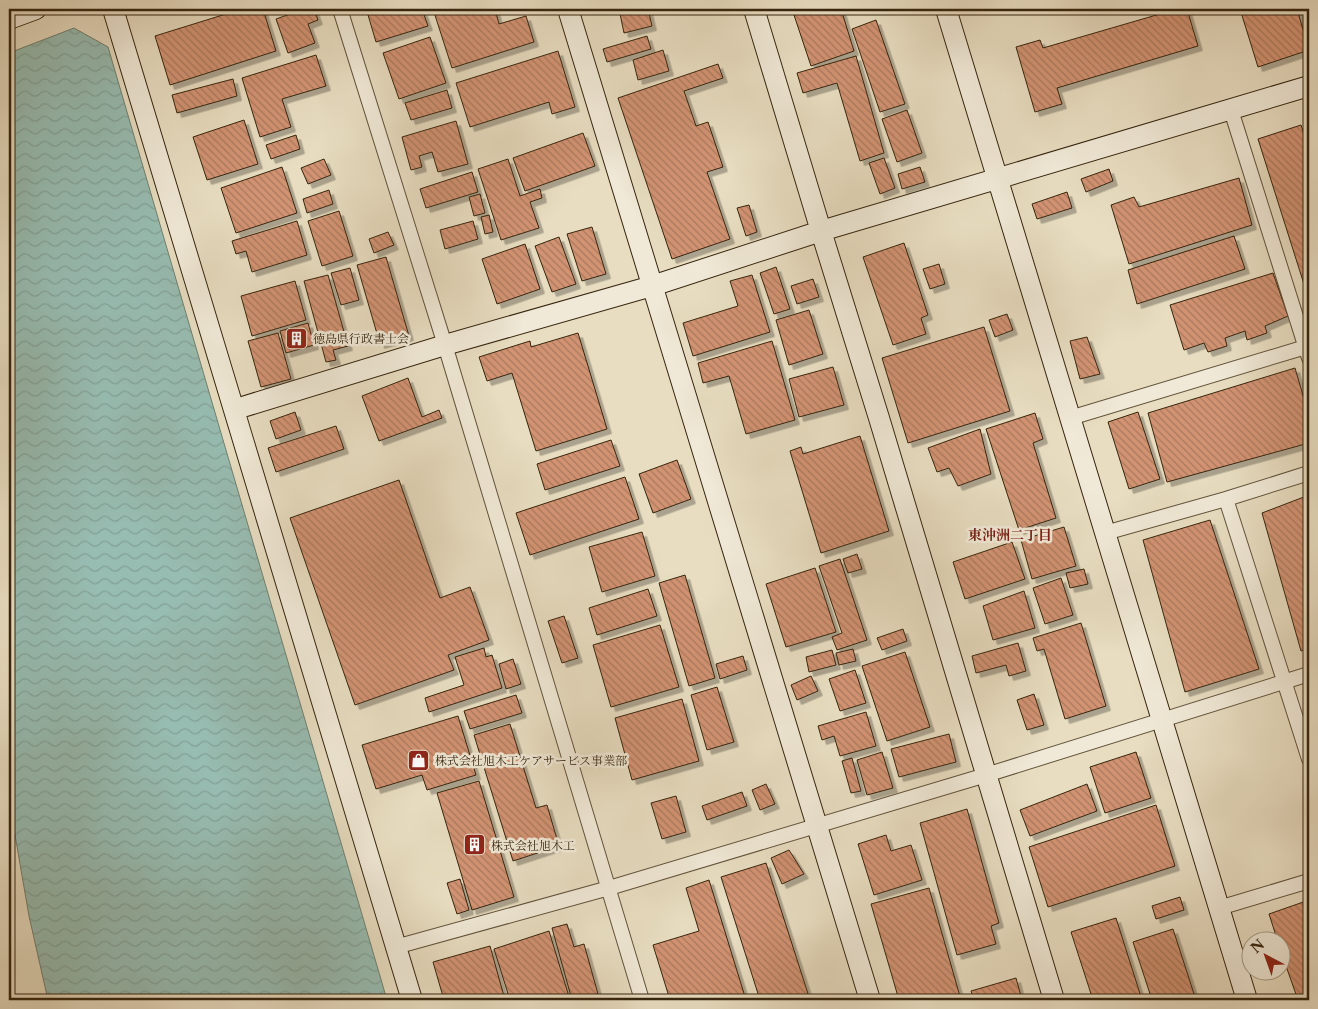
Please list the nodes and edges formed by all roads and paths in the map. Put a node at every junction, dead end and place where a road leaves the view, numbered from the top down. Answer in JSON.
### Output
{"nodes":[{"id":1,"x":36,"y":9,"type":"edge"},
{"id":2,"x":113,"y":9,"type":"edge"},
{"id":3,"x":340,"y":9,"type":"edge"},
{"id":4,"x":568,"y":9,"type":"edge"},
{"id":5,"x":754,"y":9,"type":"edge"},
{"id":6,"x":946,"y":9,"type":"edge"},
{"id":7,"x":9,"y":19,"type":"edge"},
{"id":8,"x":1309,"y":86,"type":"edge"},
{"id":9,"x":1231,"y":110,"type":"junction"},
{"id":10,"x":998,"y":179,"type":"junction"},
{"id":11,"x":821,"y":231,"type":"junction"},
{"id":12,"x":652,"y":286,"type":"junction"},
{"id":13,"x":444,"y":345,"type":"junction"},
{"id":14,"x":1308,"y":350,"type":"edge"},
{"id":15,"x":236,"y":409,"type":"junction"},
{"id":16,"x":1070,"y":418,"type":"junction"},
{"id":17,"x":1309,"y":473,"type":"edge"},
{"id":18,"x":1226,"y":499,"type":"junction"},
{"id":19,"x":1105,"y":533,"type":"junction"},
{"id":20,"x":1309,"y":674,"type":"edge"},
{"id":21,"x":1285,"y":682,"type":"junction"},
{"id":22,"x":1162,"y":720,"type":"junction"},
{"id":23,"x":1309,"y":759,"type":"edge"},
{"id":24,"x":986,"y":775,"type":"junction"},
{"id":25,"x":816,"y":826,"type":"junction"},
{"id":26,"x":1309,"y":880,"type":"edge"},
{"id":27,"x":608,"y":888,"type":"junction"},
{"id":28,"x":1219,"y":908,"type":"junction"},
{"id":29,"x":399,"y":946,"type":"junction"},
{"id":30,"x":414,"y":1000,"type":"edge"},
{"id":31,"x":642,"y":1000,"type":"edge"},
{"id":32,"x":870,"y":1000,"type":"edge"},
{"id":33,"x":1054,"y":1000,"type":"edge"},
{"id":34,"x":1247,"y":1000,"type":"edge"}],
"edges":[{"from":1,"to":7,"type":"street"},
{"from":2,"to":15,"type":"street"},
{"from":2,"to":30,"type":"street"},
{"from":3,"to":13,"type":"street"},
{"from":4,"to":12,"type":"street"},
{"from":5,"to":11,"type":"street"},
{"from":6,"to":10,"type":"street"},
{"from":8,"to":9,"type":"street"},
{"from":9,"to":10,"type":"street"},
{"from":9,"to":14,"type":"street"},
{"from":10,"to":11,"type":"street"},
{"from":10,"to":16,"type":"street"},
{"from":11,"to":12,"type":"street"},
{"from":11,"to":24,"type":"street"},
{"from":12,"to":13,"type":"street"},
{"from":12,"to":25,"type":"street"},
{"from":13,"to":15,"type":"street"},
{"from":13,"to":27,"type":"street"},
{"from":14,"to":16,"type":"street"},
{"from":15,"to":29,"type":"street"},
{"from":16,"to":19,"type":"street"},
{"from":17,"to":18,"type":"street"},
{"from":18,"to":19,"type":"street"},
{"from":18,"to":21,"type":"street"},
{"from":19,"to":22,"type":"street"},
{"from":20,"to":21,"type":"street"},
{"from":21,"to":22,"type":"street"},
{"from":21,"to":23,"type":"street"},
{"from":22,"to":24,"type":"street"},
{"from":22,"to":28,"type":"street"},
{"from":24,"to":25,"type":"street"},
{"from":24,"to":33,"type":"street"},
{"from":25,"to":27,"type":"street"},
{"from":25,"to":32,"type":"street"},
{"from":26,"to":28,"type":"street"},
{"from":27,"to":29,"type":"street"},
{"from":27,"to":31,"type":"street"},
{"from":28,"to":34,"type":"street"},
{"from":29,"to":30,"type":"street"}]}
